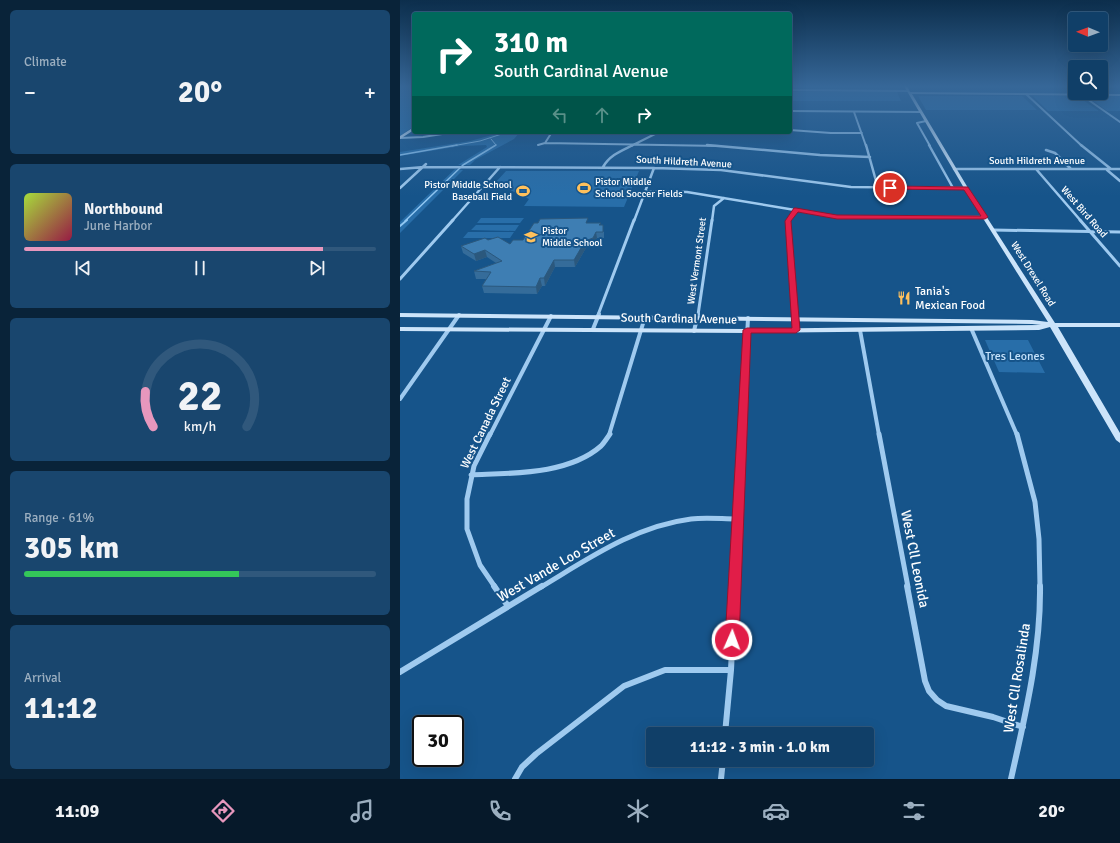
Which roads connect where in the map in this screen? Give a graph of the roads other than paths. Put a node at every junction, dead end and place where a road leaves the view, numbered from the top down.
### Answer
1 (858, 122) edge
2 (920, 122) edge
3 (927, 122) edge
4 (1056, 122) edge
5 (412, 129) edge
6 (792, 130) edge
7 (862, 133) junction
8 (442, 134) edge
9 (550, 134) edge
10 (655, 134) edge
11 (400, 138) edge
12 (545, 143) junction
13 (538, 145) dead end
14 (633, 145) junction
15 (1046, 150) dead end
16 (870, 157) junction
17 (425, 165) junction
18 (500, 167) junction
19 (603, 167) junction
20 (654, 168) junction
21 (400, 169) edge
22 (954, 169) junction
23 (1036, 169) junction
24 (1071, 169) junction
25 (1107, 169) junction
26 (1112, 169) junction
27 (1120, 169) edge
28 (1120, 181) edge
29 (400, 188) edge
30 (878, 188) junction
31 (953, 188) junction
32 (966, 188) junction
33 (646, 192) junction
34 (724, 198) junction
35 (796, 210) junction
36 (985, 217) junction
37 (993, 230) junction
38 (1090, 232) junction
39 (1120, 232) edge
40 (1120, 266) edge
41 (400, 279) edge
42 (400, 314) edge
43 (459, 315) junction
44 (550, 316) junction
45 (598, 316) junction
46 (645, 317) junction
47 (698, 317) junction
48 (748, 318) junction
49 (795, 320) junction
50 (1053, 324) junction
51 (1120, 325) edge
52 (971, 328) junction
53 (400, 329) edge
54 (449, 329) junction
55 (544, 329) junction
56 (593, 329) junction
57 (642, 330) junction
58 (694, 330) junction
59 (747, 330) junction
60 (796, 330) junction
61 (860, 330) junction
62 (400, 399) edge
63 (1120, 440) edge
64 (471, 475) junction
65 (737, 520) junction
66 (508, 606) junction
67 (730, 670) junction
68 (400, 672) edge
69 (726, 727) edge
70 (1023, 727) junction
71 (722, 767) edge
72 (515, 779) edge
73 (721, 779) edge
74 (1011, 779) edge

1 - 7 street
2 - 31 street
3 - 22 street, West Drexel Road
4 - 26 street
5 - 11 street
6 - 7 street
7 - 16 street
8 - 11 street
9 - 12 street
10 - 14 street
12 - 13 street
12 - 14 street
14 - 16 street
14 - 19 street
15 - 24 street
16 - 30 street
17 - 18 street, South Hildreth Avenue
17 - 21 street, South Hildreth Avenue
17 - 29 street
18 - 19 street, South Hildreth Avenue
18 - 41 street
19 - 20 street, South Hildreth Avenue
20 - 30 street, South Hildreth Avenue
20 - 33 street
22 - 23 street, South Hildreth Avenue
22 - 32 street, West Drexel Road
23 - 24 street, South Hildreth Avenue
23 - 38 street, West Bird Road
24 - 25 street, South Hildreth Avenue
25 - 26 street, South Hildreth Avenue
25 - 28 street
26 - 27 street, South Hildreth Avenue
30 - 31 street, South Hildreth Avenue
31 - 32 street, South Hildreth Avenue
32 - 36 street, West Drexel Road
33 - 34 street
33 - 45 street
34 - 35 street
34 - 47 street, West Vermont Street
35 - 36 street
35 - 49 street
36 - 37 street, West Drexel Road
37 - 38 street
37 - 50 street, West Drexel Road
38 - 39 street
38 - 40 street, West Bird Road
42 - 43 street, South Cardinal Avenue
43 - 44 street, South Cardinal Avenue
43 - 54 street
44 - 45 street, South Cardinal Avenue
44 - 55 street, West Canada Street
45 - 46 street, South Cardinal Avenue
45 - 56 street
46 - 47 street, South Cardinal Avenue
46 - 57 street
47 - 48 street, South Cardinal Avenue
47 - 58 street, West Vermont Street
48 - 49 street, South Cardinal Avenue
48 - 59 street
49 - 50 street, South Cardinal Avenue
49 - 60 street
50 - 51 street, South Cardinal Avenue
50 - 52 street, South Cardinal Avenue
50 - 63 street, West Drexel Road
52 - 61 street, South Cardinal Avenue
52 - 70 street, West Cll Rosalinda
53 - 54 street, South Cardinal Avenue
54 - 55 street, South Cardinal Avenue
54 - 62 street
55 - 56 street, South Cardinal Avenue
55 - 64 street, West Canada Street
56 - 57 street, South Cardinal Avenue
57 - 58 street, South Cardinal Avenue
57 - 64 street
58 - 59 street, South Cardinal Avenue
59 - 60 street, South Cardinal Avenue
59 - 65 street
60 - 61 street, South Cardinal Avenue
61 - 70 street, West Cll Leonida
64 - 66 street, West Canada Street
65 - 66 street, West Vande Loo Street
65 - 67 street
66 - 68 street, West Vande Loo Street
67 - 69 street
67 - 72 street
70 - 74 street, West Cll Rosalinda
71 - 73 street

